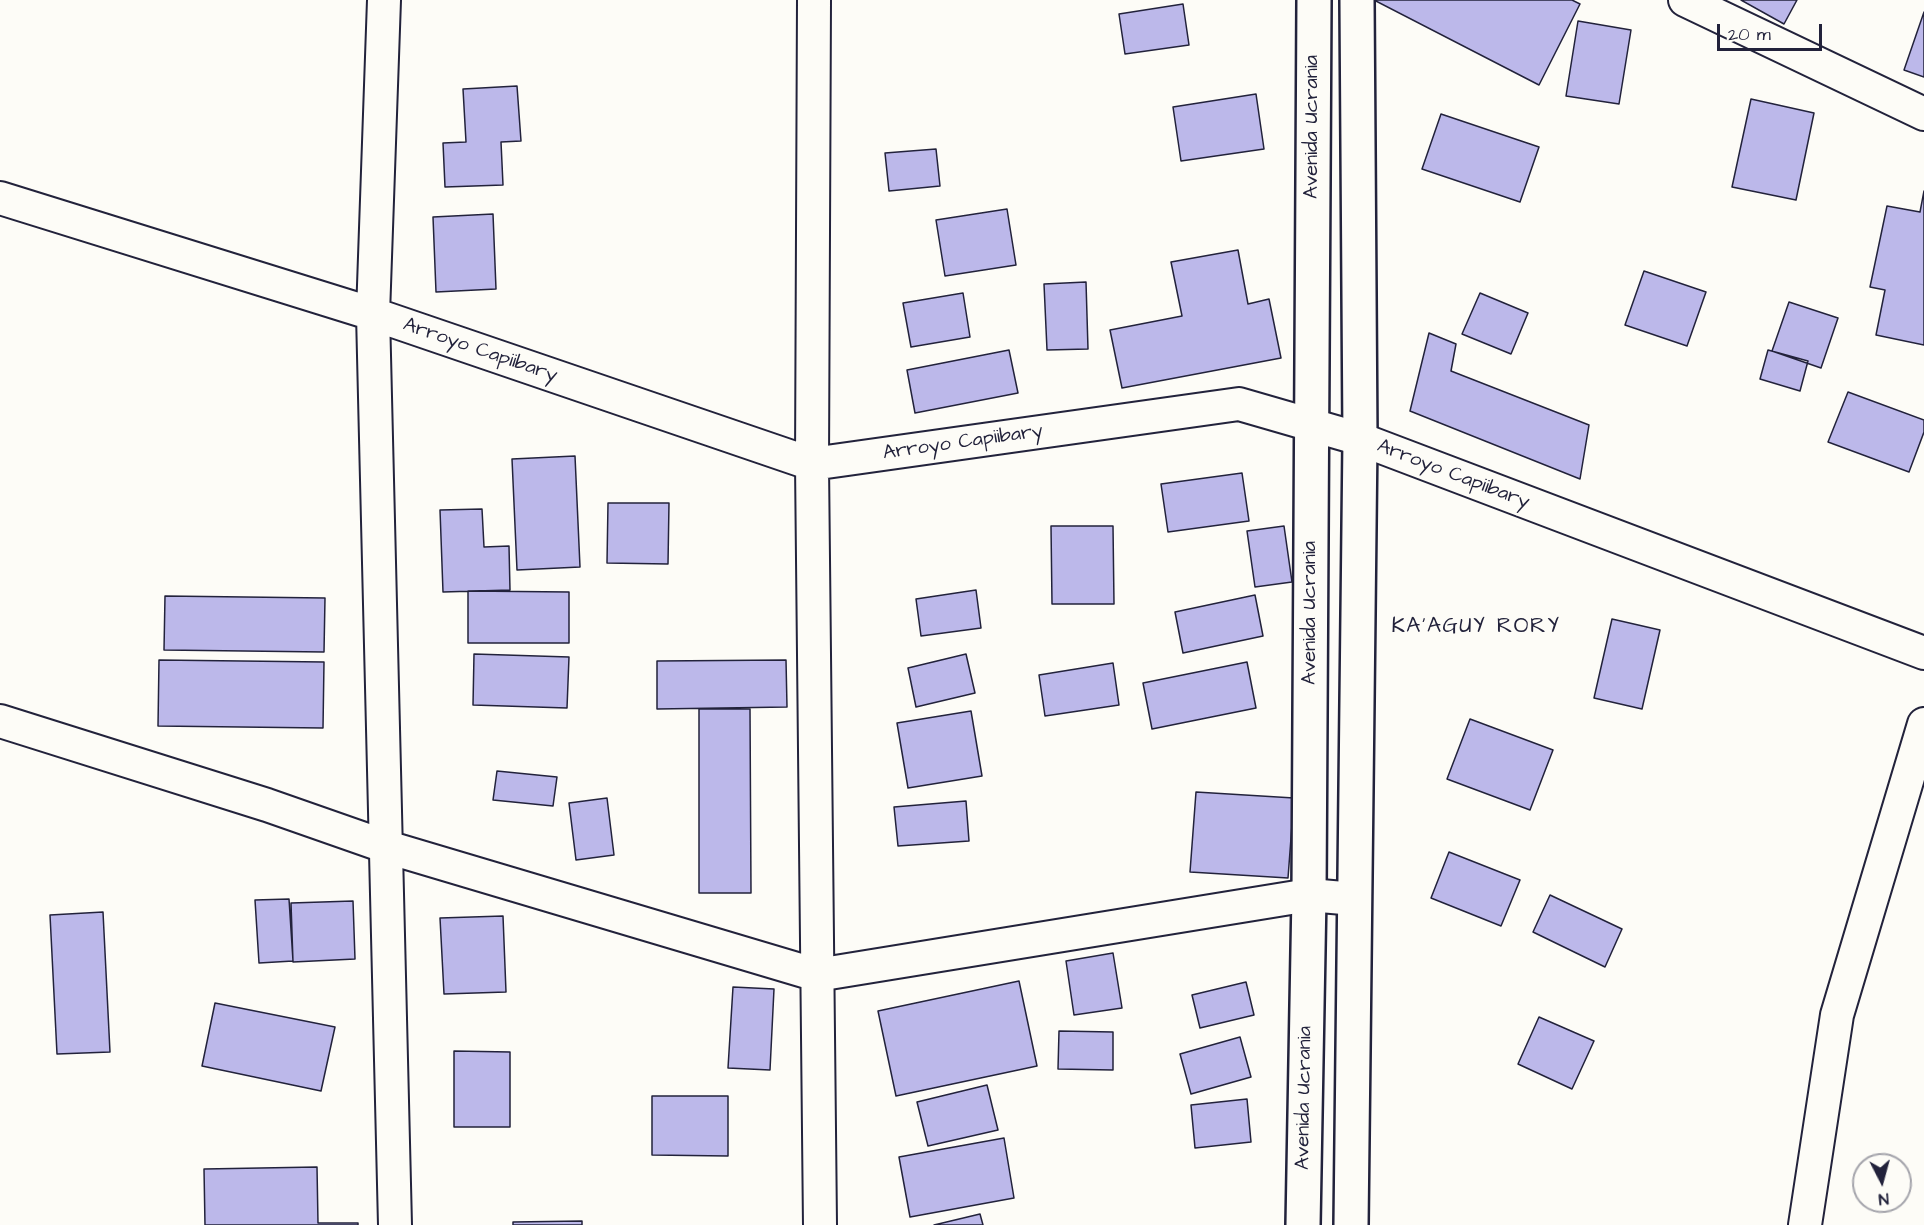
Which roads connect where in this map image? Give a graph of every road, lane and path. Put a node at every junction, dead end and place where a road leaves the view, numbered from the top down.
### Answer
1 (384, 0) edge
2 (814, 0) edge
3 (1314, 0) edge
4 (1357, 0) edge
5 (1686, 0) edge
6 (1924, 114) edge
7 (0, 198) edge
8 (373, 314) junction
9 (1313, 426) junction
10 (1360, 439) junction
11 (812, 464) junction
12 (1924, 653) edge
13 (0, 721) edge
14 (1924, 724) edge
15 (387, 847) junction
16 (1309, 895) junction
17 (1355, 899) junction
18 (817, 975) junction
19 (395, 1225) edge
20 (820, 1225) edge
21 (1303, 1225) edge
22 (1351, 1225) edge
23 (1805, 1225) edge

1 - 8 street
2 - 11 street
3 - 9 main road, Avenida Ucrania
4 - 10 main road
5 - 6 street
7 - 8 street, Arroyo Capiibary
8 - 11 street, Arroyo Capiibary
8 - 15 street
9 - 10 street, Arroyo Capiibary
9 - 11 street, Arroyo Capiibary
9 - 16 main road, Avenida Ucrania
10 - 12 street, Arroyo Capiibary
10 - 17 main road
11 - 18 street
13 - 15 street
14 - 23 street
15 - 18 street
15 - 19 street
16 - 17 street
16 - 18 street
16 - 21 main road, Avenida Ucrania
17 - 22 main road
18 - 20 street

